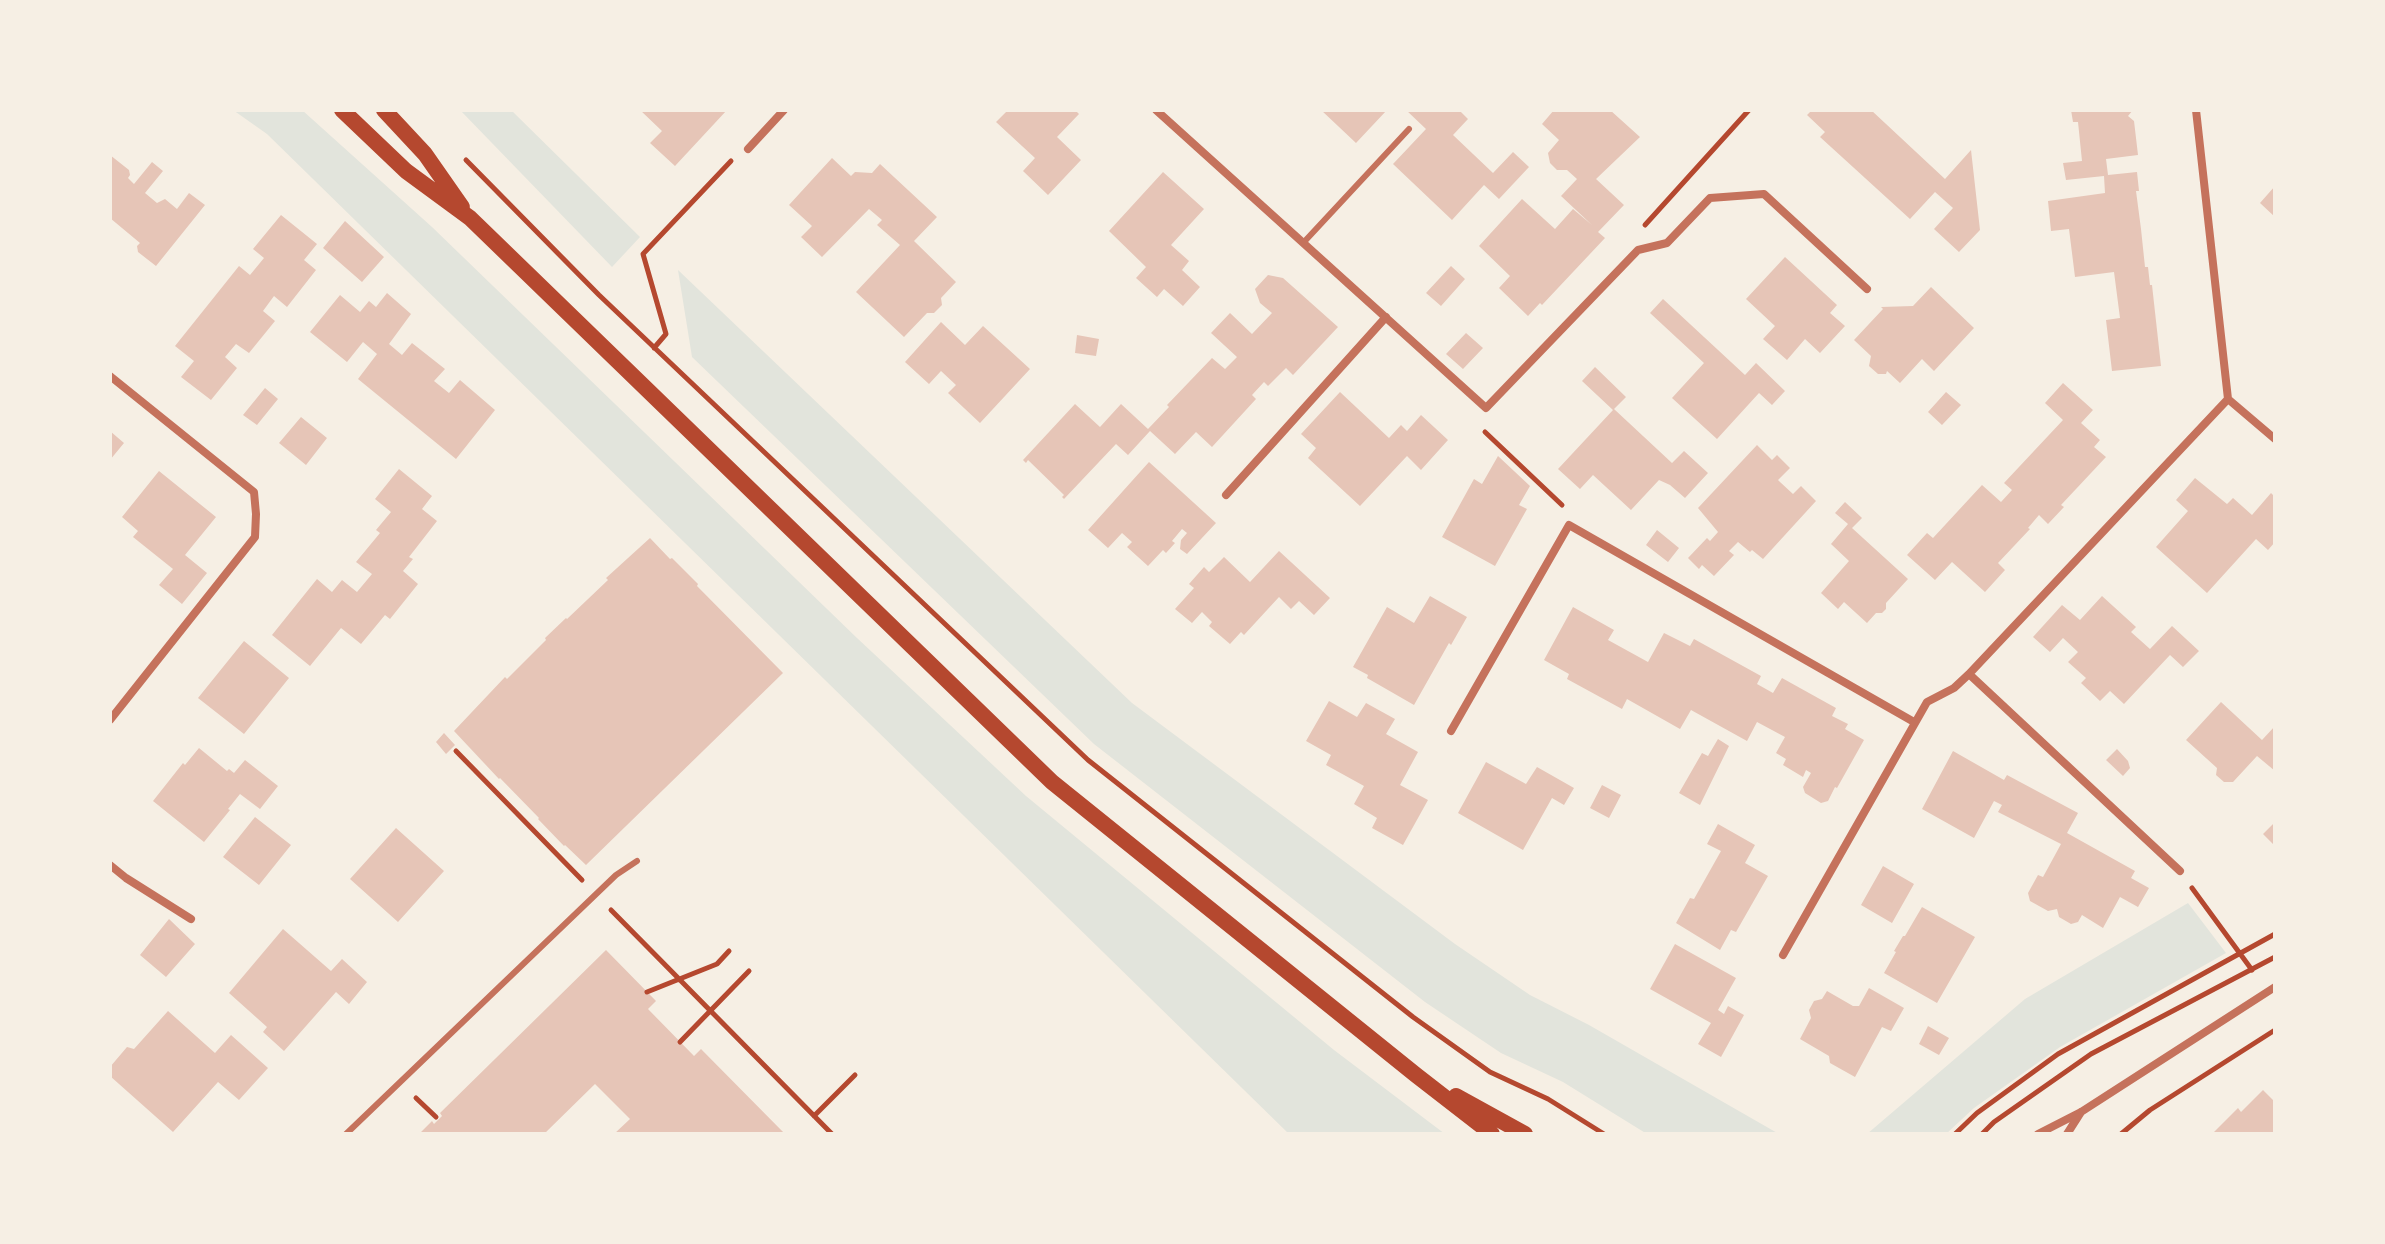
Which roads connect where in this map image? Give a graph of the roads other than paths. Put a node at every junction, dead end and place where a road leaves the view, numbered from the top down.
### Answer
1 (342, 110) edge
2 (384, 110) edge
3 (784, 110) edge
4 (1156, 110) edge
5 (2196, 110) edge
6 (1409, 129) dead end
7 (748, 149) road end
8 (470, 218) junction
9 (1304, 242) junction
10 (1867, 289) dead end
11 (1386, 317) junction
12 (110, 376) edge
13 (2228, 399) junction
14 (2275, 439) edge
15 (1226, 495) dead end
16 (1969, 674) junction
17 (110, 720) edge
18 (1914, 722) junction
19 (1451, 731) dead end
20 (637, 861) dead end
21 (110, 865) edge
22 (2180, 871) road end
23 (191, 919) dead end
24 (1783, 955) dead end
25 (2272, 989) edge
26 (2275, 1000) edge
27 (1416, 1075) junction
28 (2081, 1112) junction
29 (346, 1134) edge
30 (1492, 1134) edge
31 (1525, 1134) edge
32 (2038, 1134) edge
33 (2067, 1134) edge

1 - 8 main road
2 - 8 main road
3 - 7 street
4 - 9 street
5 - 13 street
6 - 9 lane
8 - 27 main road
9 - 11 street
10 - 11 street
11 - 15 street
12 - 17 street
13 - 14 street
13 - 16 street
16 - 18 street
16 - 22 street
18 - 19 street
18 - 24 street
20 - 29 lane
21 - 23 street
25 - 26 street
25 - 28 street
27 - 30 main road
27 - 31 main road
28 - 32 street
28 - 33 street

